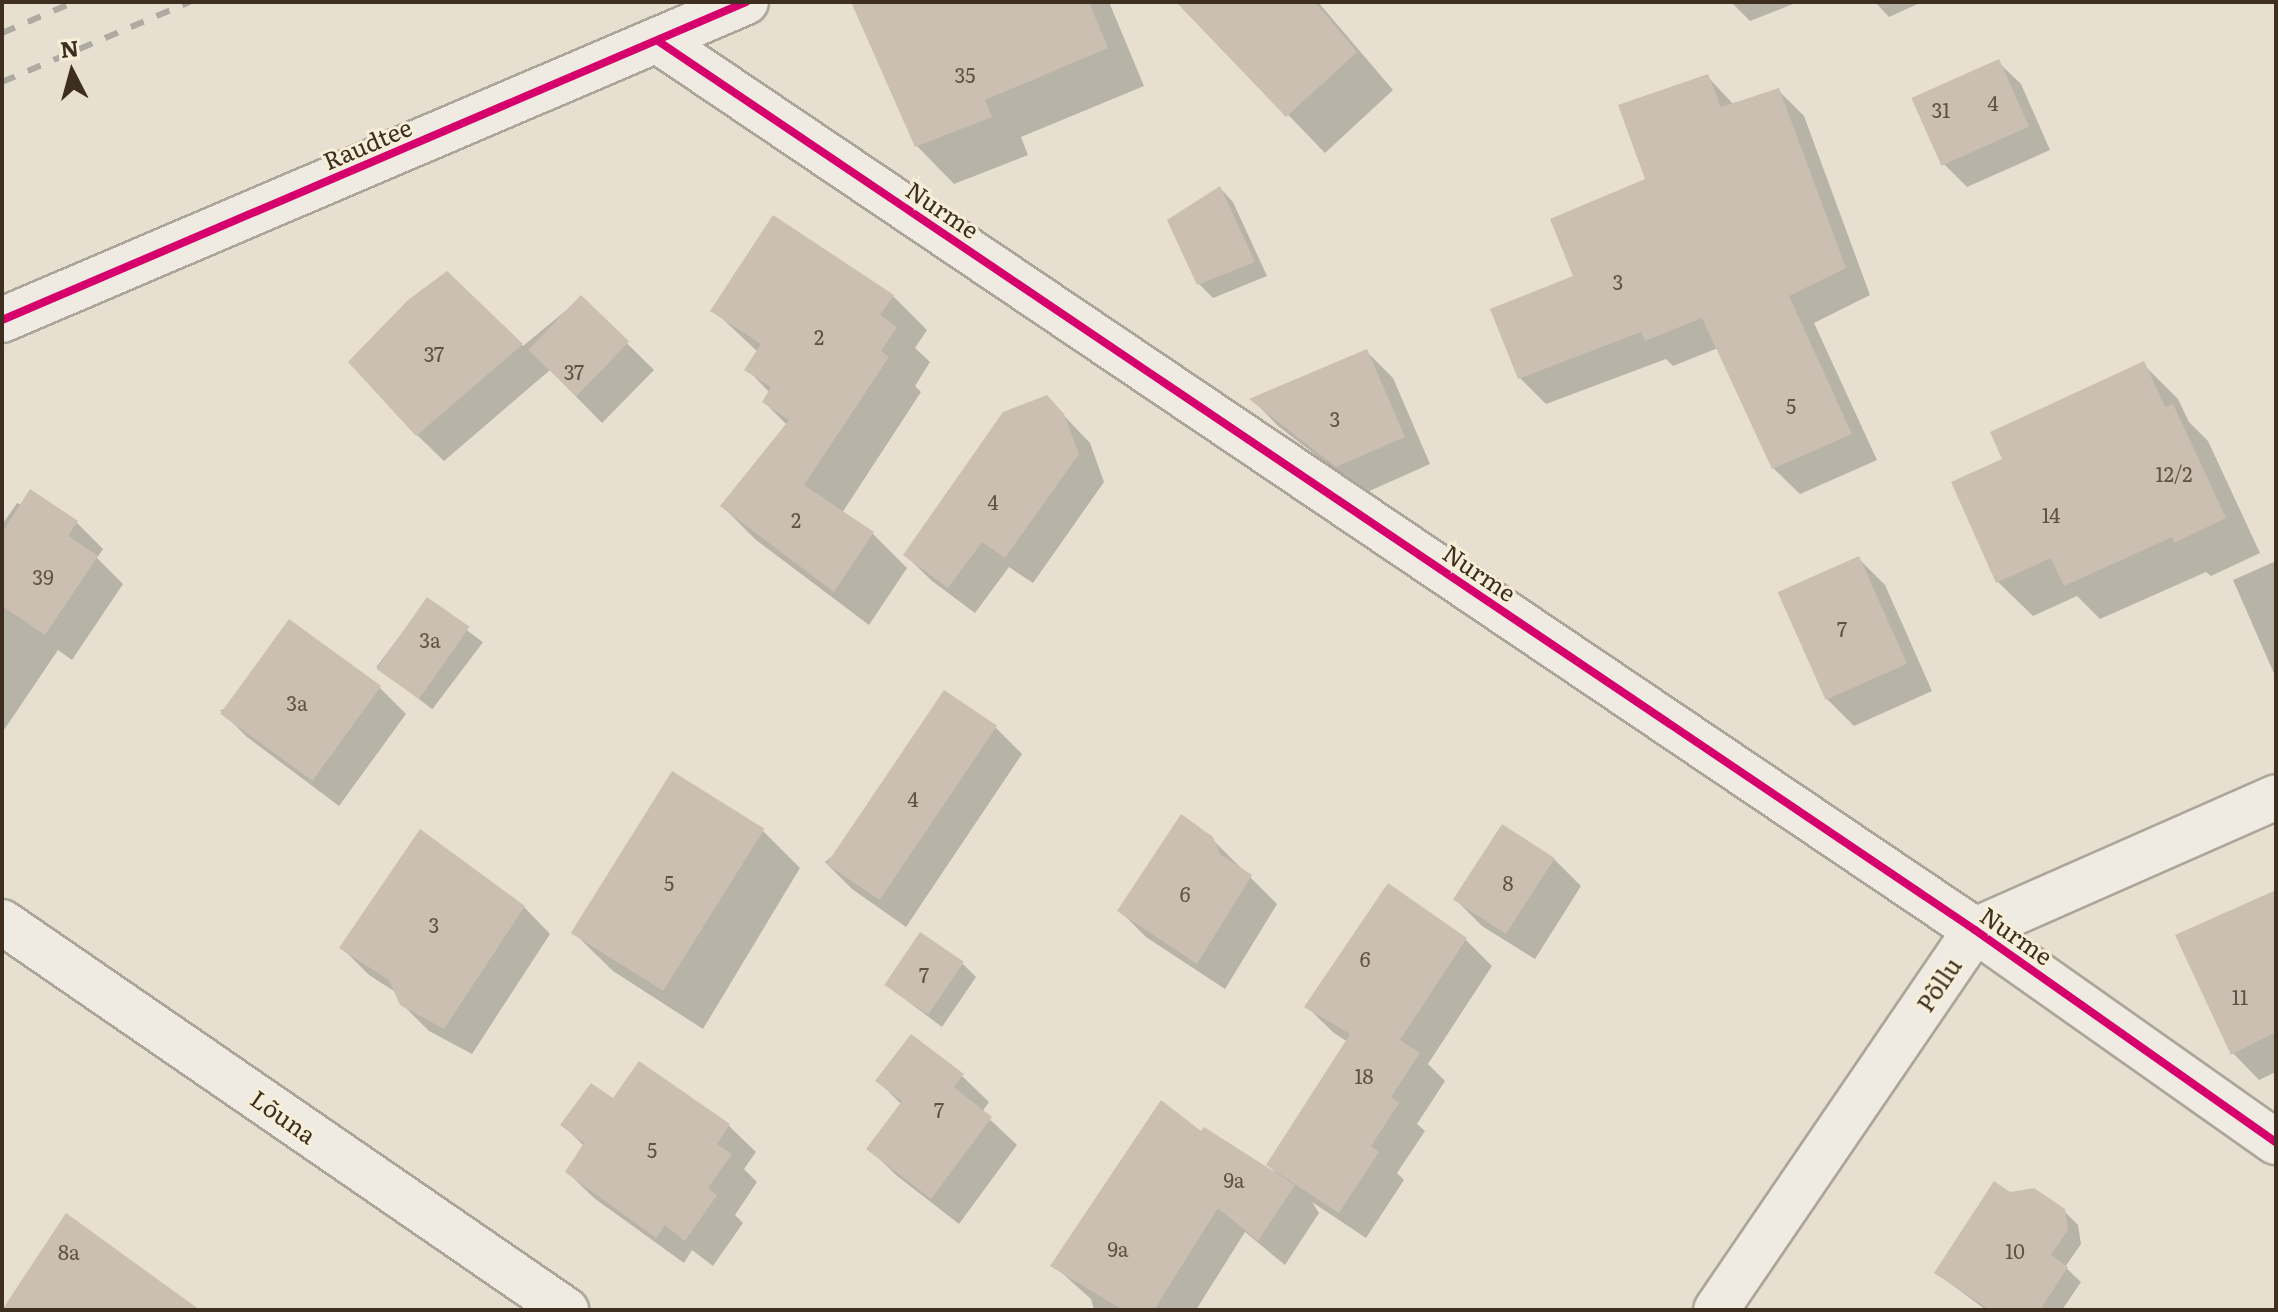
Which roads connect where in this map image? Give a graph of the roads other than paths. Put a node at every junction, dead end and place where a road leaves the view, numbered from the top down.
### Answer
1 (746, 2) edge
2 (658, 41) junction
3 (2, 320) edge
4 (2276, 797) edge
5 (2, 922) edge
6 (1975, 930) junction
7 (2276, 1142) edge
8 (566, 1310) edge
9 (1716, 1310) edge

1 - 2 street, Raudtee
2 - 3 street, Raudtee
2 - 6 street, Nurme
4 - 6 street
5 - 8 street, Lõuna
6 - 7 street, Nurme
6 - 9 street, Põllu

